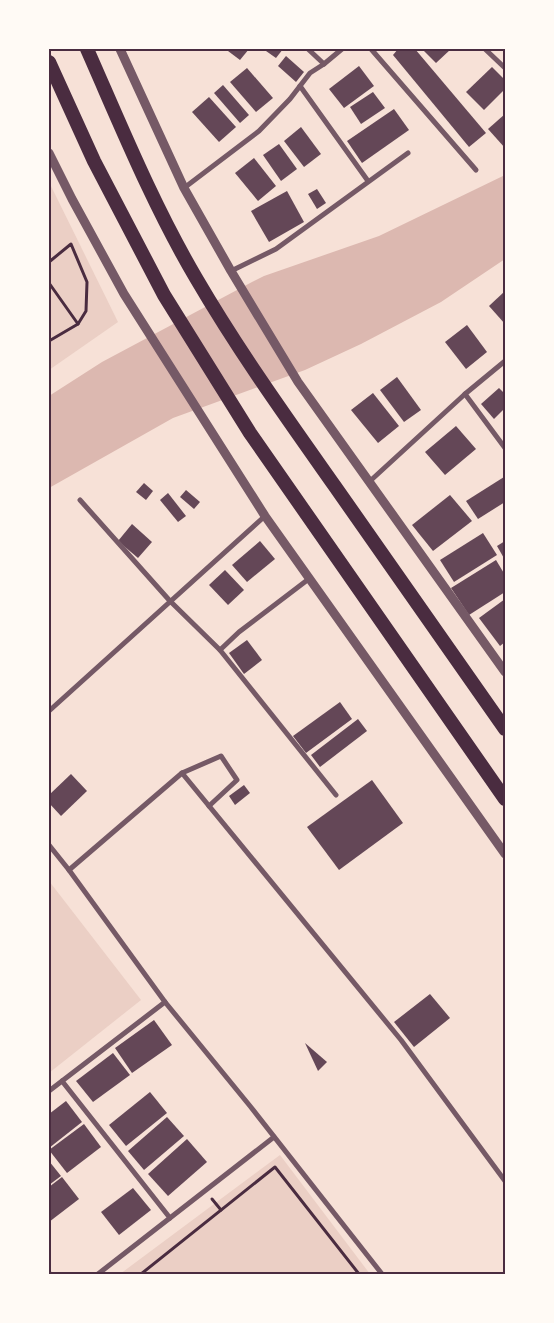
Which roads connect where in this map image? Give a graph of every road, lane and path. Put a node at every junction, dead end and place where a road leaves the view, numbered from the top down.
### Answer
1 (87, 49) edge
2 (120, 49) edge
3 (308, 49) edge
4 (342, 49) edge
5 (371, 49) edge
6 (486, 49) edge
7 (49, 62) edge
8 (324, 64) junction
9 (505, 68) edge
10 (300, 86) junction
11 (49, 153) edge
12 (408, 153) dead end
13 (476, 170) dead end
14 (368, 181) junction
15 (184, 188) junction
16 (49, 262) edge
17 (231, 271) junction
18 (49, 283) edge
19 (78, 324) junction
20 (49, 340) edge
21 (505, 361) edge
22 (465, 394) junction
23 (505, 448) edge
24 (369, 482) junction
25 (80, 500) dead end
26 (265, 516) junction
27 (310, 578) junction
28 (170, 601) junction
29 (220, 650) junction
30 (505, 670) edge
31 (49, 710) edge
32 (505, 729) edge
33 (182, 773) junction
34 (336, 795) dead end
35 (505, 798) edge
36 (209, 806) junction
37 (49, 845) edge
38 (505, 854) edge
39 (69, 870) junction
40 (165, 1002) junction
41 (62, 1081) junction
42 (49, 1092) edge
43 (274, 1137) junction
44 (505, 1181) edge
45 (170, 1218) junction
46 (98, 1274) edge
47 (141, 1274) edge
48 (360, 1274) edge
49 (382, 1274) edge

1 - 32 highway
2 - 15 street
3 - 8 street
4 - 8 street
5 - 13 street
6 - 9 street
7 - 35 highway
8 - 10 street
10 - 14 street
10 - 15 street
11 - 26 street
12 - 14 street
14 - 17 street
15 - 17 street
16 - 19 path
17 - 24 street
18 - 19 path
19 - 20 path
21 - 22 street
22 - 23 street
22 - 24 street
24 - 30 street
25 - 28 street
26 - 27 street
26 - 28 street
27 - 29 street
27 - 38 street
28 - 29 street
28 - 31 street
29 - 34 street
33 - 36 street
33 - 36 street
33 - 39 street
36 - 44 street
37 - 39 street
39 - 40 street
40 - 41 street
40 - 43 street
41 - 42 street
41 - 45 street
43 - 45 street
43 - 49 street
45 - 46 street
47 - 48 path

